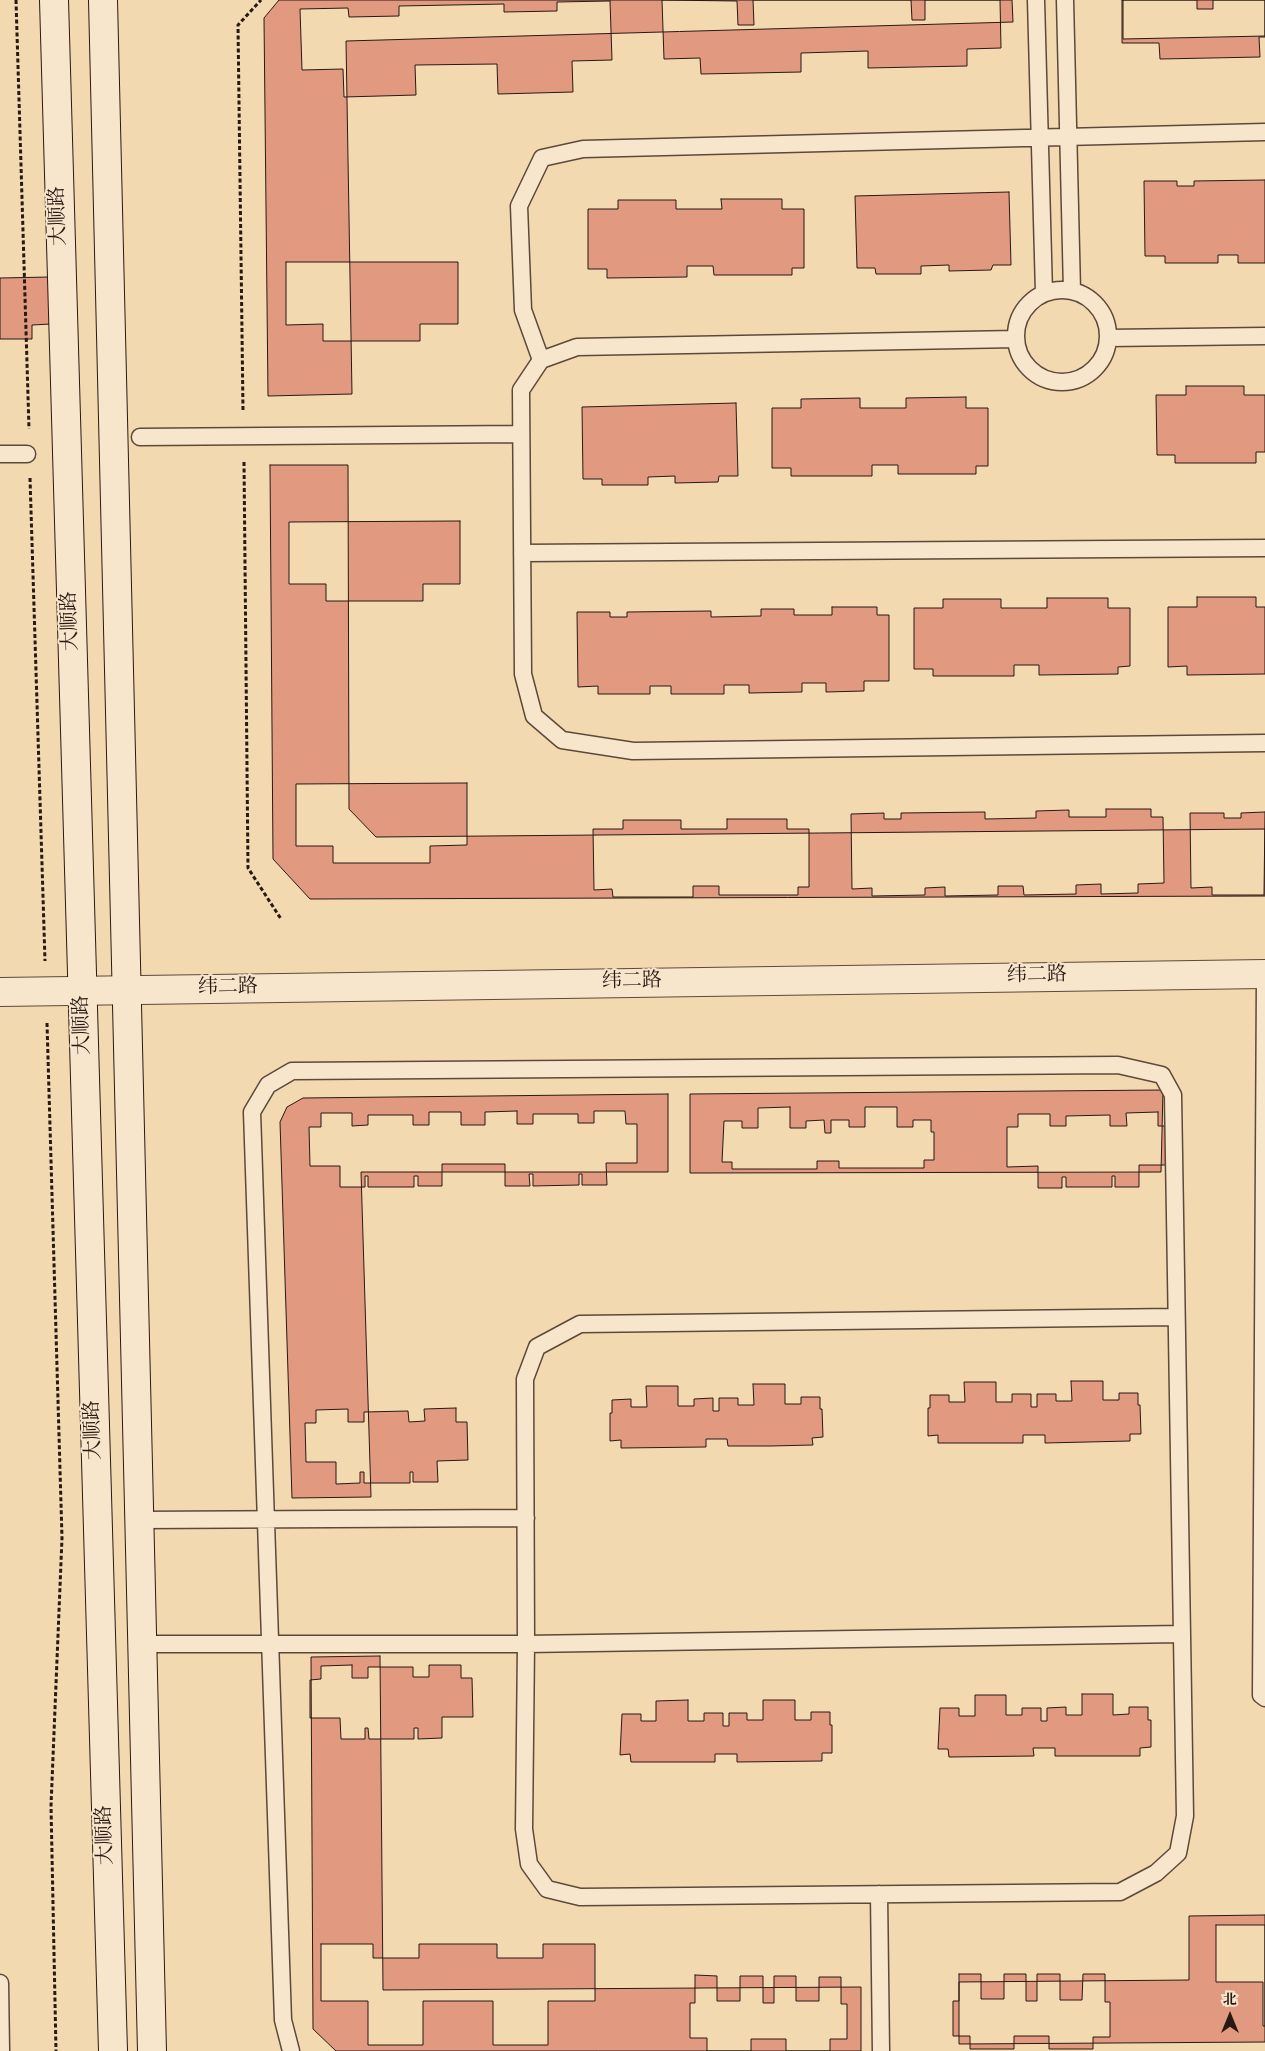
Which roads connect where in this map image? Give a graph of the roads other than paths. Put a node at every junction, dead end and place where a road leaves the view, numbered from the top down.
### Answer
1 (54, 0) edge
2 (103, 0) edge
3 (1036, 0) edge
4 (1065, 0) edge
5 (1265, 132) edge
6 (1072, 291) junction
7 (1044, 292) junction
8 (1265, 336) edge
9 (1108, 338) junction
10 (1016, 339) junction
11 (541, 360) junction
12 (521, 434) junction
13 (140, 437) dead end
14 (0, 454) edge
15 (27, 454) dead end
16 (1265, 548) edge
17 (522, 553) junction
18 (1265, 743) edge
19 (1265, 975) edge
20 (126, 990) junction
21 (0, 992) edge
22 (83, 992) junction
23 (1176, 1317) junction
24 (526, 1518) junction
25 (265, 1519) junction
26 (139, 1520) junction
27 (1181, 1634) junction
28 (142, 1644) junction
29 (271, 1644) junction
30 (526, 1644) junction
31 (1265, 1698) edge
32 (879, 1894) junction
33 (0, 1983) edge
34 (1, 2051) edge
35 (113, 2051) edge
36 (152, 2051) edge
37 (291, 2051) edge
38 (881, 2051) edge

1 - 22 street, 大顺路
2 - 20 street, 大顺路
3 - 7 lane
4 - 6 lane
5 - 11 lane
6 - 7 lane
6 - 9 lane
7 - 10 lane
8 - 9 lane
9 - 10 lane
10 - 11 lane
11 - 12 lane
12 - 13 lane
12 - 17 lane
14 - 15 lane
16 - 17 lane
17 - 18 lane
19 - 20 street, 纬二路
19 - 31 lane
20 - 22 street, 纬二路
20 - 26 street, 大顺路
21 - 22 street, 纬二路
22 - 35 street, 大顺路
23 - 24 lane
23 - 25 lane
23 - 27 lane
24 - 25 lane
24 - 30 lane
25 - 26 lane
25 - 29 lane
26 - 28 street, 大顺路
27 - 30 lane
27 - 32 lane
28 - 29 lane
28 - 36 street, 大顺路
29 - 30 lane
29 - 37 lane
30 - 32 lane
32 - 38 lane
33 - 34 lane

